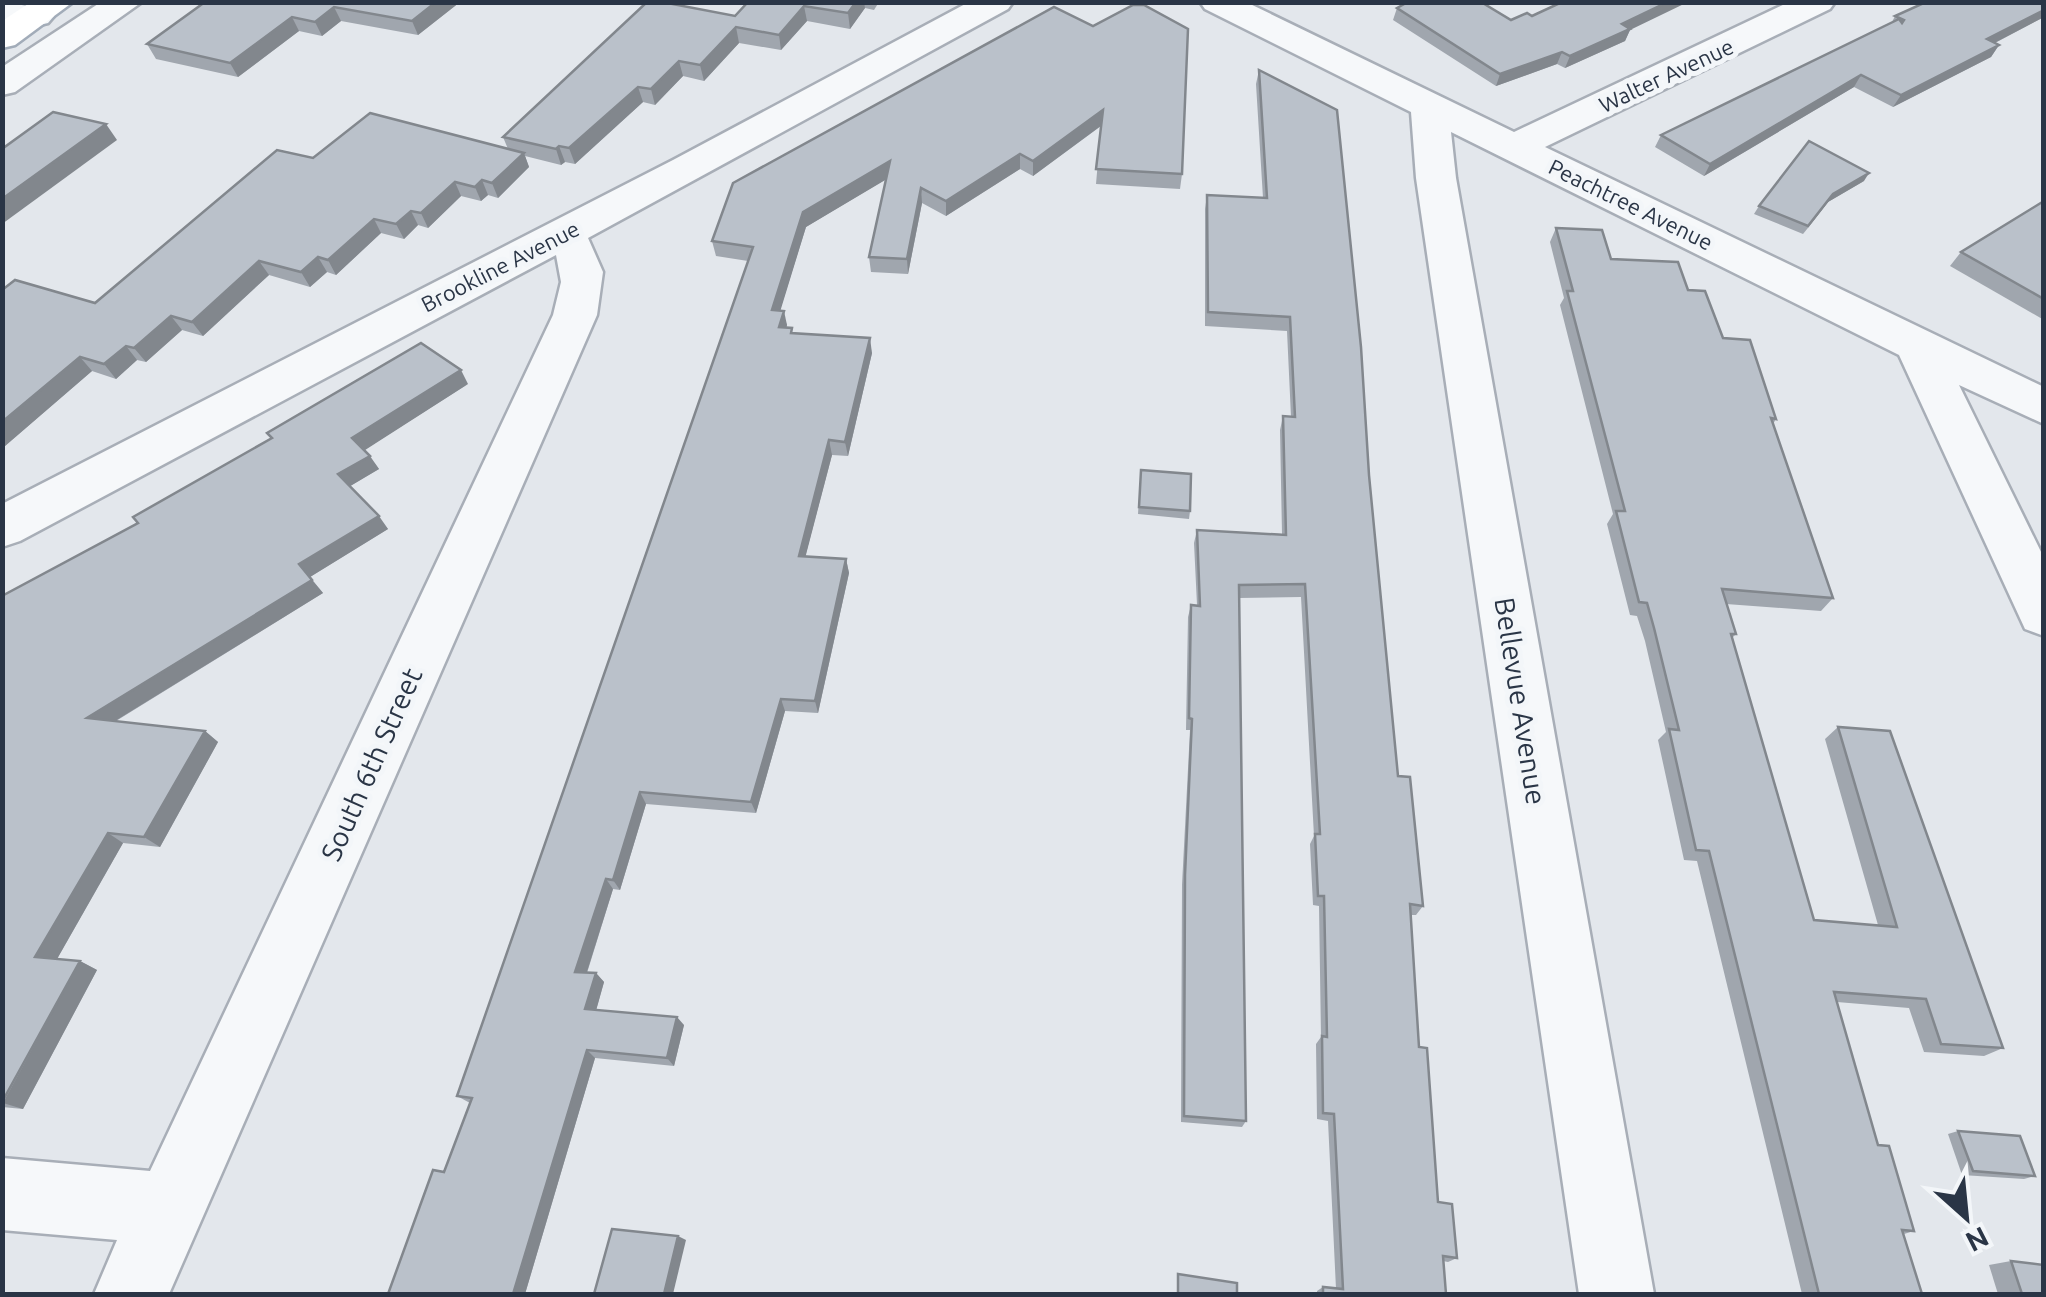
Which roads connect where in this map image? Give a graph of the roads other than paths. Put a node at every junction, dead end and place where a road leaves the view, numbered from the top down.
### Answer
1 (124, 2) edge
2 (996, 2) edge
3 (1818, 2) edge
4 (1236, 6) edge
5 (32, 8) edge
6 (2, 37) edge
7 (2, 84) edge
8 (1430, 108) junction
9 (1514, 147) junction
10 (564, 233) junction
11 (1917, 345) junction
12 (2044, 407) edge
13 (2, 527) edge
14 (2044, 614) edge
15 (2, 1194) edge
16 (170, 1208) junction
17 (131, 1294) edge
18 (1617, 1294) edge

1 - 7 street
2 - 10 street, Brookline Avenue
3 - 9 street, Walter Avenue
4 - 8 street, Peachtree Avenue
5 - 6 main road
8 - 9 street, Peachtree Avenue
8 - 18 street, Bellevue Avenue
9 - 11 street, Peachtree Avenue
10 - 13 street, Brookline Avenue
10 - 16 street, South 6th Street
11 - 12 street, Peachtree Avenue
11 - 14 street
15 - 16 street
16 - 17 street, South 6th Street

